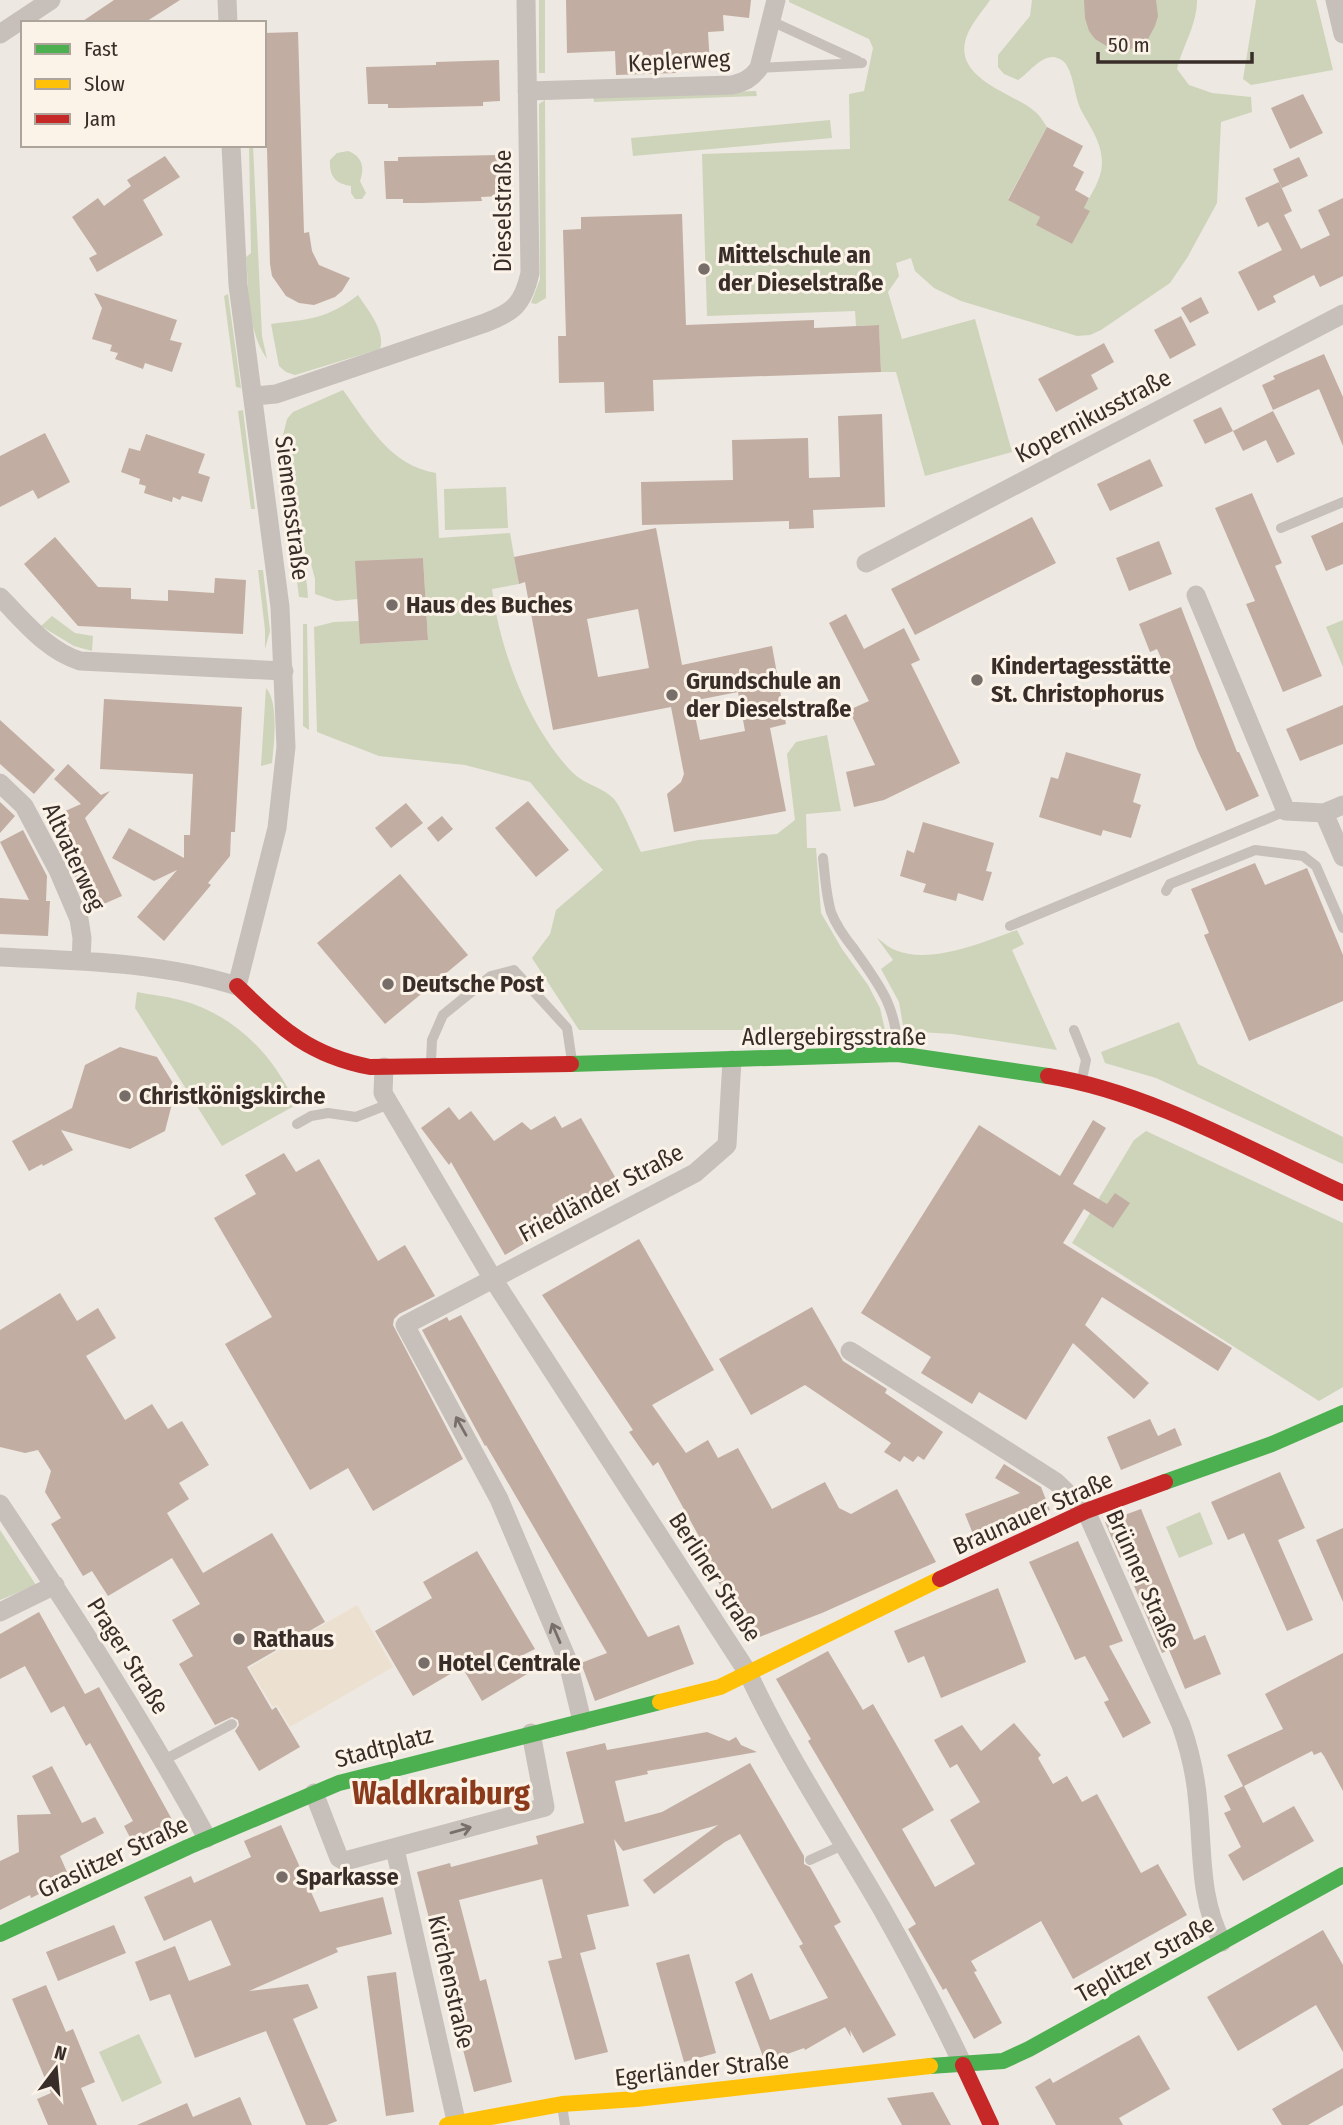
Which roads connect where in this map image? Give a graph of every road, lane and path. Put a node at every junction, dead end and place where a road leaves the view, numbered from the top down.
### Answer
1 (51, 0) edge
2 (227, 0) edge
3 (526, 0) edge
4 (776, 0) edge
5 (1335, 0) edge
6 (228, 21) edge
7 (771, 21) junction
8 (0, 34) edge
9 (1343, 34) edge
10 (758, 68) junction
11 (527, 92) junction
12 (231, 147) edge
13 (1343, 314) edge
14 (253, 396) junction
15 (1343, 502) edge
16 (1281, 528) dead end
17 (866, 563) dead end
18 (1196, 595) dead end
19 (0, 597) edge
20 (284, 671) junction
21 (0, 783) edge
22 (1343, 805) edge
23 (1286, 811) junction
24 (1324, 813) junction
25 (823, 858) dead end
26 (1343, 858) edge
27 (1166, 891) dead end
28 (1010, 926) dead end
29 (1343, 928) edge
30 (0, 957) edge
31 (81, 961) junction
32 (237, 986) junction
33 (1074, 1030) dead end
34 (898, 1054) junction
35 (732, 1060) junction
36 (572, 1065) junction
37 (384, 1068) junction
38 (431, 1068) junction
39 (1081, 1081) junction
40 (389, 1104) junction
41 (297, 1124) dead end
42 (1343, 1193) edge
43 (493, 1279) junction
44 (850, 1351) dead end
45 (1343, 1413) edge
46 (0, 1504) edge
47 (1086, 1511) junction
48 (55, 1585) junction
49 (0, 1612) edge
50 (748, 1673) junction
51 (582, 1721) junction
52 (232, 1724) dead end
53 (531, 1733) junction
54 (164, 1760) junction
55 (314, 1793) junction
56 (207, 1838) junction
57 (843, 1845) junction
58 (395, 1849) junction
59 (810, 1860) dead end
60 (1341, 1880) edge
61 (0, 1934) edge
62 (1222, 1942) junction
63 (962, 2065) junction
64 (557, 2105) junction
65 (454, 2124) edge
66 (554, 2125) edge
67 (565, 2125) edge
68 (991, 2125) edge

1 - 8 street
2 - 6 street
3 - 11 street, Dieselstraße
4 - 7 street, Keplerweg
5 - 9 street
7 - 10 street, Keplerweg
7 - 10 lane
10 - 11 street, Keplerweg
11 - 14 street, Dieselstraße
12 - 14 street, Siemensstraße
13 - 17 street, Kopernikusstraße
14 - 20 street, Siemensstraße
15 - 16 lane
18 - 23 street
19 - 20 street
20 - 32 street, Siemensstraße
21 - 31 street, Altvaterweg
22 - 24 street
23 - 24 street
23 - 28 lane
24 - 26 street
25 - 34 lane
27 - 29 lane
30 - 31 street
31 - 32 street
32 - 37 street, Adlergebirgsstraße
33 - 39 lane
34 - 35 street, Adlergebirgsstraße
34 - 39 street, Adlergebirgsstraße
35 - 36 street, Adlergebirgsstraße
35 - 43 street, Friedländer Straße
36 - 38 street, Adlergebirgsstraße
36 - 38 lane
37 - 38 street, Adlergebirgsstraße
37 - 40 street, Berliner Straße
39 - 42 street, Adlergebirgsstraße
40 - 41 lane
40 - 43 street, Berliner Straße
43 - 50 street, Berliner Straße
51 -> 43 street
44 - 47 street, Brünner Straße
45 - 47 street, Braunauer Straße
46 - 48 street, Prager Straße
47 - 50 street, Braunauer Straße
47 - 62 street, Brünner Straße
48 - 49 street
48 - 54 street, Prager Straße
50 - 51 street, Stadtplatz
50 - 57 street, Berliner Straße
51 - 53 street, Stadtplatz
52 - 54 lane
53 - 55 street, Stadtplatz
58 -> 53 street, Stadtplatz
54 - 56 street, Prager Straße
55 - 56 street, Graslitzer Straße
55 - 58 street, Stadtplatz
56 - 61 street, Graslitzer Straße
57 - 59 lane
57 - 63 street, Berliner Straße
58 - 65 street, Kirchenstraße
60 - 62 street, Teplitzer Straße
62 - 63 street, Teplitzer Straße
63 - 64 street, Egerländer Straße
63 - 68 street, Berliner Straße
64 - 65 street, Egerländer Straße
64 - 66 lane
64 - 67 lane

